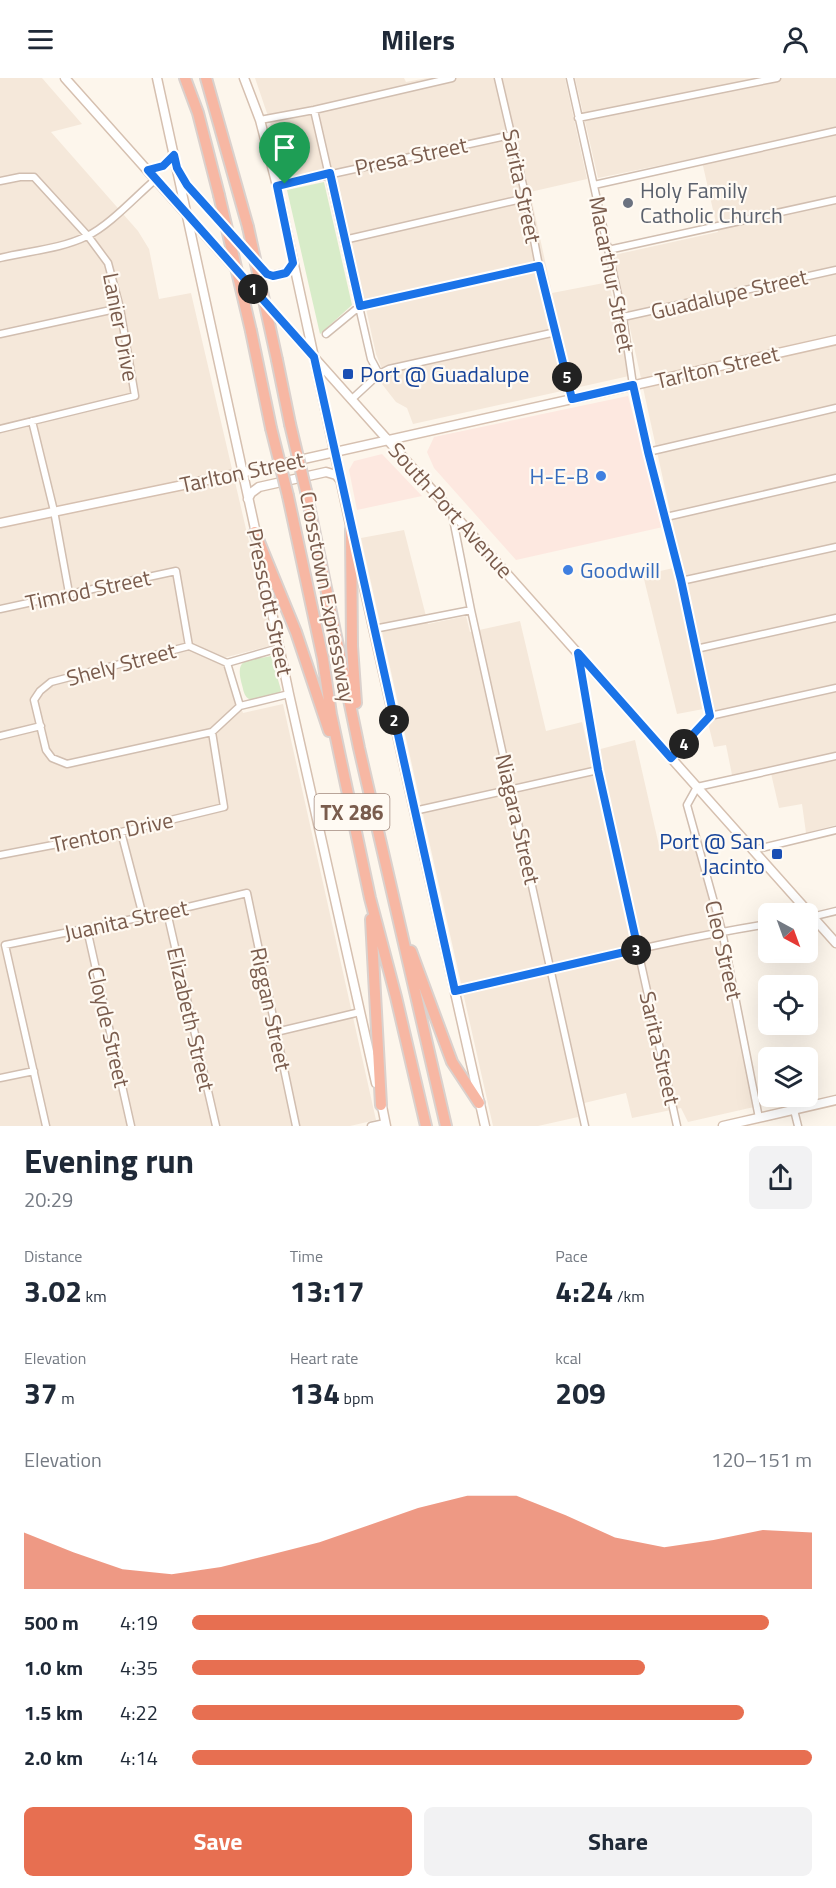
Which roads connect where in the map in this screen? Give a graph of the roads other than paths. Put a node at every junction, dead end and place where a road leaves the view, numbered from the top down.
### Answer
1 (65, 78) edge
2 (157, 78) edge
3 (185, 78) edge
4 (206, 78) edge
5 (244, 78) edge
6 (452, 78) edge
7 (498, 78) edge
8 (570, 78) edge
9 (777, 78) edge
10 (315, 110) junction
11 (579, 118) junction
12 (260, 120) junction
13 (836, 130) edge
14 (511, 135) junction
15 (174, 155) junction
16 (177, 168) junction
17 (148, 170) junction
18 (330, 173) junction
19 (156, 179) junction
20 (0, 181) edge
21 (594, 185) junction
22 (277, 186) junction
23 (526, 198) junction
24 (836, 200) edge
25 (185, 214) junction
26 (88, 236) junction
27 (344, 240) junction
28 (608, 250) junction
29 (0, 258) edge
30 (293, 263) junction
31 (539, 266) junction
32 (836, 270) edge
33 (360, 306) junction
34 (120, 308) junction
35 (623, 318) junction
36 (556, 332) junction
37 (0, 334) edge
38 (326, 334) dead end
39 (836, 340) edge
40 (314, 357) junction
41 (379, 374) junction
42 (633, 385) junction
43 (352, 399) junction
44 (572, 399) junction
45 (836, 408) edge
46 (32, 421) junction
47 (0, 429) edge
48 (388, 440) junction
49 (335, 451) junction
50 (648, 452) junction
51 (241, 473) junction
52 (836, 478) edge
53 (342, 482) junction
54 (248, 499) junction
55 (54, 511) junction
56 (452, 512) junction
57 (666, 517) junction
58 (0, 523) edge
59 (351, 529) junction
60 (255, 532) junction
61 (836, 547) edge
62 (681, 580) junction
63 (69, 593) junction
64 (0, 609) edge
65 (471, 610) junction
66 (836, 618) edge
67 (374, 629) junction
68 (189, 646) junction
69 (279, 648) junction
70 (696, 650) junction
71 (578, 653) junction
72 (227, 663) junction
73 (836, 688) edge
74 (289, 694) junction
75 (240, 706) junction
76 (710, 716) junction
77 (41, 726) junction
78 (212, 732) junction
79 (0, 736) edge
80 (359, 742) junction
81 (836, 756) edge
82 (671, 758) junction
83 (598, 770) junction
84 (345, 779) junction
85 (698, 787) junction
86 (511, 790) junction
87 (414, 811) junction
88 (836, 830) edge
89 (121, 832) junction
90 (753, 850) junction
91 (0, 855) edge
92 (247, 893) joint
93 (370, 898) junction
94 (798, 903) edge
95 (396, 908) junction
96 (836, 911) edge
97 (167, 912) junction
98 (818, 915) edge
99 (143, 916) junction
100 (818, 925) edge
101 (758, 926) edge
102 (87, 928) junction
103 (722, 932) junction
104 (836, 943) edge
105 (638, 949) junction
106 (552, 969) junction
107 (455, 991) junction
108 (360, 1012) junction
109 (276, 1032) junction
110 (34, 1071) junction
111 (0, 1078) edge
112 (836, 1100) edge
113 (479, 1103) junction
114 (381, 1105) junction
115 (794, 1110) junction
116 (759, 1118) junction
117 (385, 1125) edge
118 (46, 1126) edge
119 (131, 1126) edge
120 (216, 1126) edge
121 (296, 1126) edge
122 (371, 1126) edge
123 (426, 1126) edge
124 (446, 1126) edge
125 (485, 1126) edge
126 (585, 1126) edge
127 (677, 1126) edge
128 (723, 1126) edge
129 (798, 1126) edge

1 - 17 main road, South Port Avenue
2 - 15 main road, Presscott Street
3 - 84 highway, Crosstown Expressway / TX 286, bridge
4 - 80 highway, Crosstown Expressway / TX 286, bridge
5 - 12 main road
6 - 10 street
7 - 14 street, Sarita Street
8 - 11 street, Macarthur Street
9 - 11 street
10 - 12 street
10 - 18 street
11 - 21 street, Macarthur Street
12 - 22 main road
13 - 21 street
14 - 18 street, Presa Street
14 - 23 street, Sarita Street
15 - 16 main road, Presscott Street
15 - 17 main road
16 - 25 main road, Presscott Street
16 - 30 main road
17 - 19 main road, South Port Avenue
18 - 22 street, Presa Street
18 - 27 street
19 - 25 main road, South Port Avenue
19 - 26 street
20 - 26 street, Lanier Drive
21 - 28 street, Macarthur Street
22 - 30 main road
23 - 27 street
23 - 31 street, Sarita Street
24 - 28 street
25 - 40 main road, South Port Avenue
25 - 51 main road, Presscott Street
26 - 29 street
26 - 34 street, Lanier Drive
27 - 33 street
28 - 35 street, Macarthur Street
30 - 40 main road
31 - 33 street
31 - 36 street, Sarita Street
32 - 35 street, Guadalupe Street
33 - 38 street
33 - 41 street
34 - 37 street
34 - 46 street, Lanier Drive
35 - 42 street, Macarthur Street
36 - 41 street
36 - 44 street, Sarita Street
39 - 42 main road, Tarlton Street
40 - 43 main road, South Port Avenue
40 - 49 main road
41 - 43 street
42 - 44 main road, Tarlton Street
42 - 50 street, Macarthur Street
43 - 48 main road, South Port Avenue
44 - 48 main road, Tarlton Street
45 - 50 street
46 - 47 street
46 - 55 street
48 - 49 main road, Tarlton Street
48 - 56 main road, South Port Avenue
49 - 51 main road, Tarlton Street
49 - 53 main road
50 - 57 street, Macarthur Street
51 - 54 main road, Presscott Street
51 - 55 main road, Tarlton Street
52 - 57 street
53 - 54 main road
53 - 59 main road
54 - 60 main road, Presscott Street
55 - 58 main road, Tarlton Street
55 - 63 street
56 - 65 street, Niagara Street
56 - 71 main road, South Port Avenue
57 - 62 street, Macarthur Street
59 - 67 main road
59 - 80 highway
60 - 69 main road, Presscott Street
60 - 84 highway
61 - 62 street
62 - 70 street, Macarthur Street
63 - 64 street, Timrod Street
63 - 68 street, Timrod Street
65 - 67 street
65 - 86 street, Niagara Street
66 - 70 street
67 - 87 main road
68 - 72 street, Shely Street
68 - 77 street, Shely Street
69 - 72 street
69 - 74 main road, Presscott Street
70 - 76 street, Macarthur Street
71 - 82 main road, South Port Avenue
71 - 83 street, Sarita Street
72 - 75 street
73 - 76 street
74 - 75 street
74 - 108 main road, Presscott Street
75 - 78 street
76 - 82 street
77 - 78 street
77 - 79 street
78 - 89 street, Trenton Drive
80 - 95 highway, Crosstown Expressway / TX 286
81 - 85 street
82 - 85 main road, South Port Avenue
83 - 86 street
83 - 105 street, Sarita Street
84 - 93 highway, Crosstown Expressway / TX 286
85 - 90 main road, South Port Avenue
85 - 103 street, Cleo Street
86 - 87 street
86 - 106 street, Niagara Street
87 - 107 main road
88 - 90 street
89 - 91 street, Trenton Drive
89 - 99 street
90 - 94 main road, South Port Avenue
92 - 97 street, Juanita Street
92 - 109 street, Riggan Street
93 - 114 highway
93 - 123 highway, Crosstown Expressway / TX 286
95 - 113 highway
95 - 124 highway, Crosstown Expressway / TX 286
96 - 98 street
97 - 99 street, Juanita Street
97 - 120 street, Elizabeth Street
99 - 102 street, Juanita Street
100 - 104 main road, South Port Avenue
101 - 103 street
102 - 110 street, Juanita Street
102 - 119 street, Cloyde Street
103 - 105 street
103 - 116 street, Cleo Street
105 - 106 street
105 - 127 street, Sarita Street
106 - 107 street
106 - 126 street, Niagara Street
107 - 113 main road
108 - 109 street
108 - 114 main road, Presscott Street
109 - 121 street, Riggan Street
110 - 111 street
110 - 118 street
112 - 115 main road
113 - 125 main road
114 - 117 main road, Presscott Street
115 - 116 main road
115 - 129 street
116 - 128 main road
117 - 122 street

